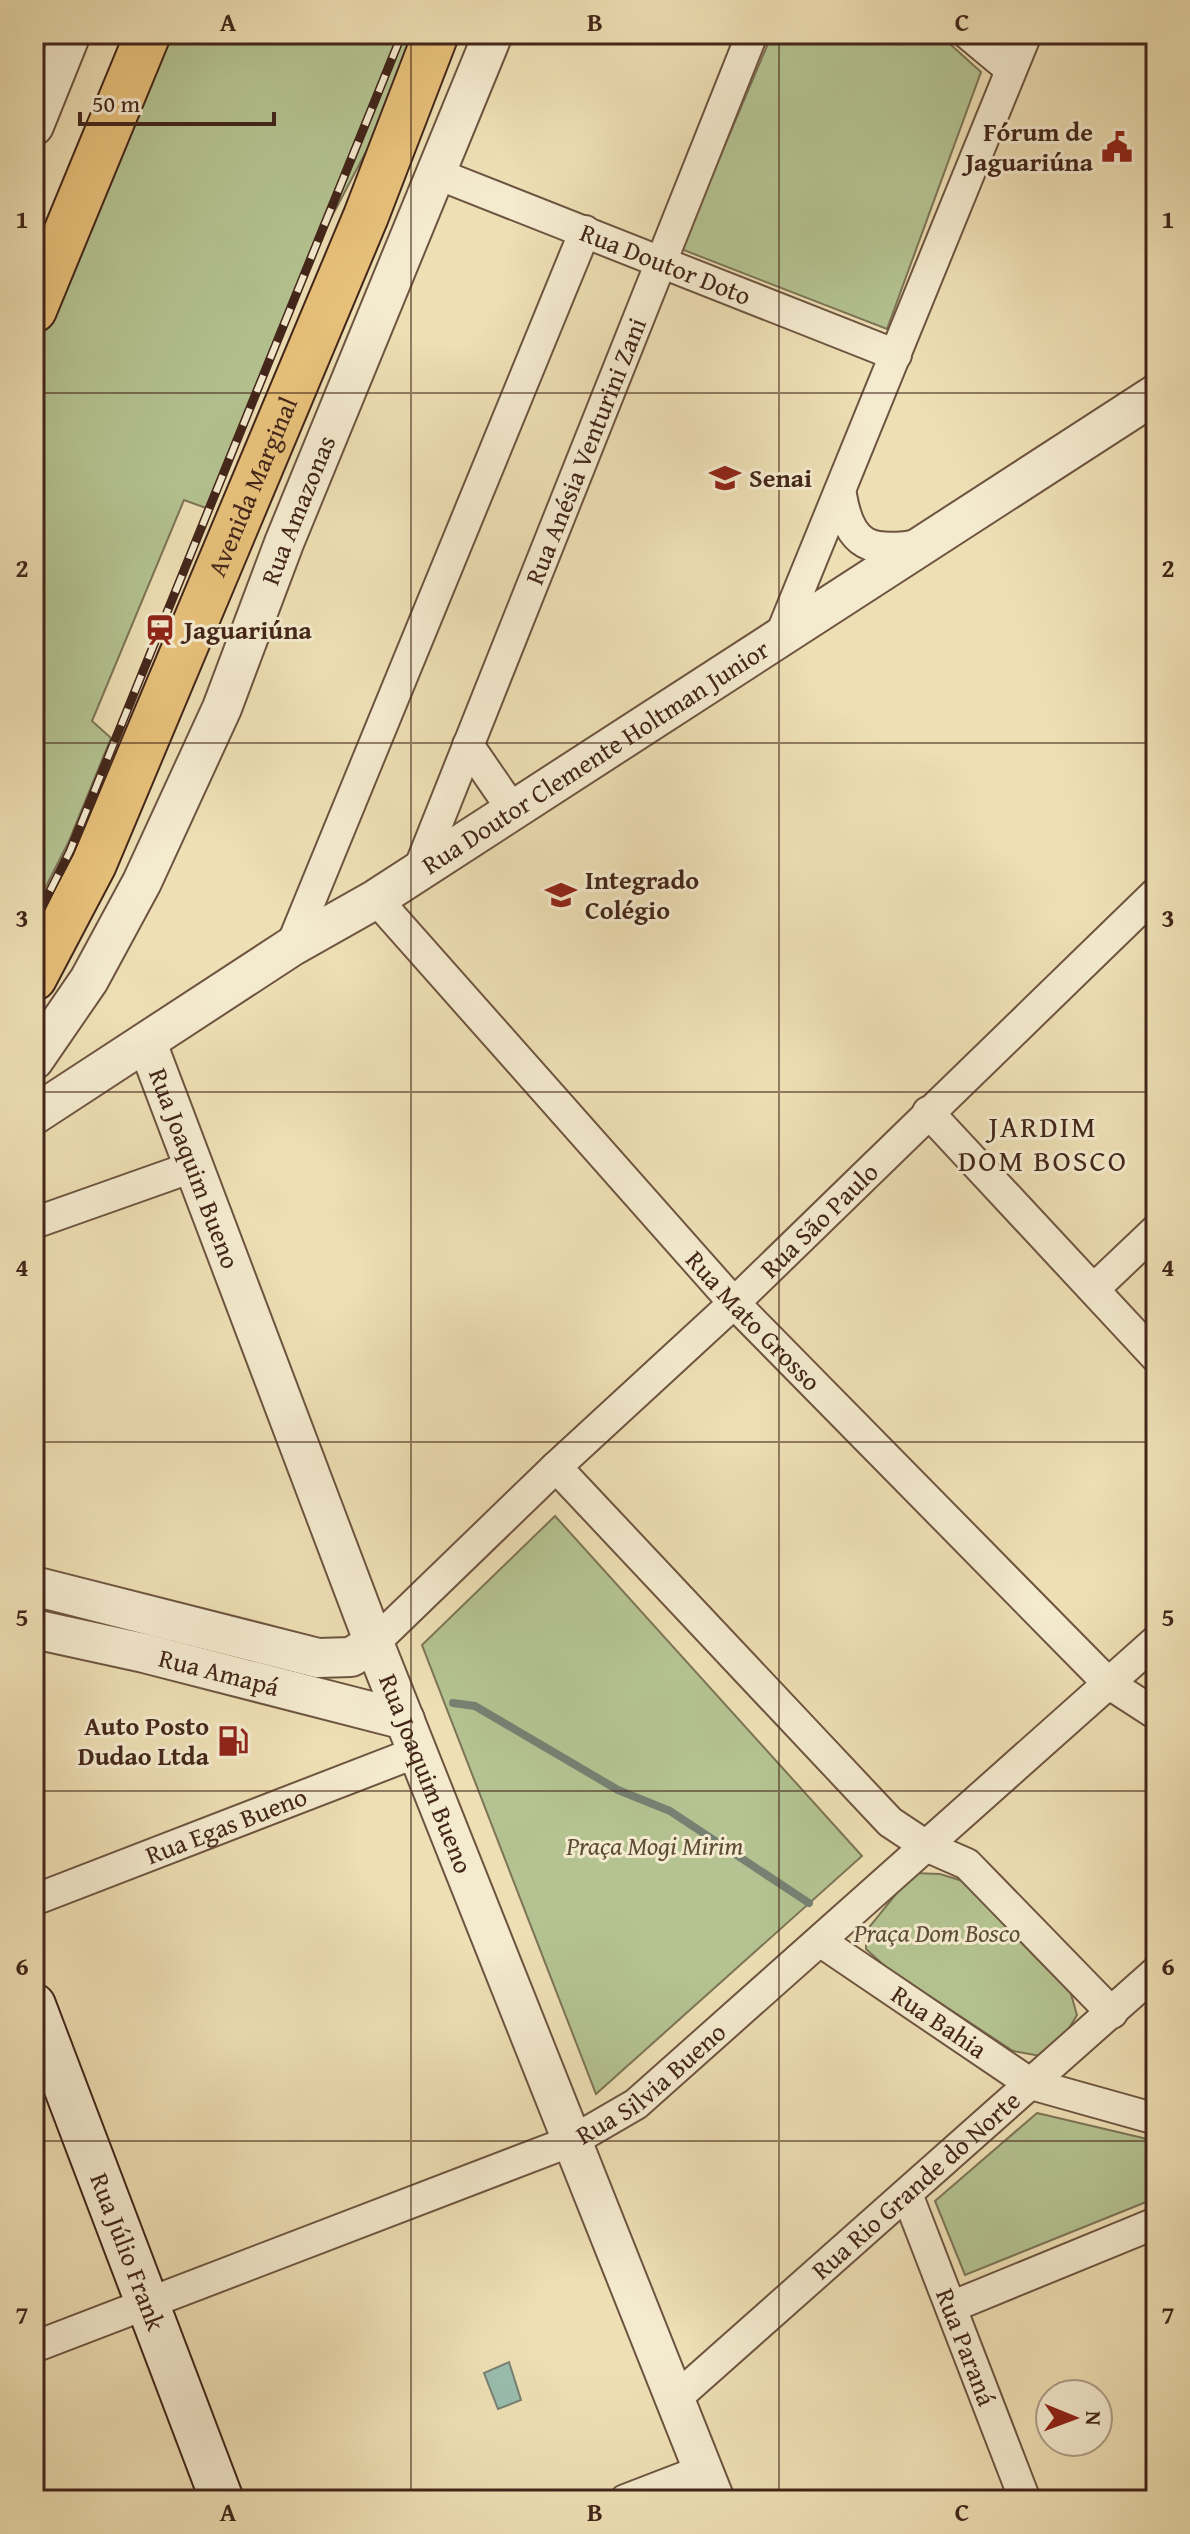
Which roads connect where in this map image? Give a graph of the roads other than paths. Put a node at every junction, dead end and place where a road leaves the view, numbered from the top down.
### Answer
1 (71, 34) edge
2 (148, 34) edge
3 (436, 34) edge
4 (493, 34) edge
5 (752, 34) edge
6 (968, 34) edge
7 (1026, 34) edge
8 (1010, 69) junction
9 (34, 126) edge
10 (435, 173) junction
11 (585, 231) junction
12 (662, 261) junction
13 (34, 310) edge
14 (896, 355) junction
15 (1156, 394) edge
16 (841, 495) junction
17 (925, 544) junction
18 (780, 637) junction
19 (468, 745) junction
20 (512, 809) junction
21 (419, 869) junction
22 (1156, 893) edge
23 (376, 899) junction
24 (291, 947) junction
25 (34, 978) edge
26 (147, 1043) junction
27 (34, 1060) edge
28 (928, 1112) junction
29 (34, 1115) edge
30 (195, 1166) junction
31 (34, 1223) edge
32 (1156, 1230) edge
33 (1094, 1289) junction
34 (734, 1303) junction
35 (1156, 1357) edge
36 (556, 1467) junction
37 (34, 1586) edge
38 (34, 1629) edge
39 (1156, 1641) edge
40 (374, 1643) junction
41 (1108, 1683) junction
42 (1156, 1714) edge
43 (411, 1736) junction
44 (926, 1846) junction
45 (34, 1900) edge
46 (820, 1941) junction
47 (1156, 1972) edge
48 (34, 2005) edge
49 (1112, 2013) junction
50 (1031, 2084) junction
51 (1156, 2119) edge
52 (574, 2140) junction
53 (907, 2194) junction
54 (1156, 2223) edge
55 (147, 2304) junction
56 (951, 2307) junction
57 (34, 2347) edge
58 (675, 2399) junction
59 (709, 2485) edge
60 (222, 2500) edge
61 (625, 2500) edge
62 (1025, 2500) edge

1 - 9 street
2 - 13 main road
3 - 25 main road, Avenida Marginal
4 - 10 street, Rua Amazonas
5 - 12 street, Rua Anésia Venturini Zani
6 - 8 street
7 - 8 street
8 - 14 street
10 - 11 street, Rua Doutor Doto
10 - 27 street, Rua Amazonas
11 - 12 street, Rua Doutor Doto
11 - 24 street
12 - 14 street, Rua Doutor Doto
12 - 19 street, Rua Anésia Venturini Zani
14 - 16 street
15 - 17 street, Rua Doutor Clemente Holtman Junior
16 - 17 street
16 - 18 street
17 - 18 street, Rua Doutor Clemente Holtman Junior
18 - 20 street, Rua Doutor Clemente Holtman Junior
19 - 20 street
19 - 21 street, Rua Anésia Venturini Zani
20 - 21 street, Rua Doutor Clemente Holtman Junior
21 - 23 street, Rua Doutor Clemente Holtman Junior
22 - 28 street, Rua São Paulo
23 - 24 street, Rua Doutor Clemente Holtman Junior
23 - 34 street, Rua Mato Grosso
24 - 26 street, Rua Doutor Clemente Holtman Junior
26 - 29 street, Rua Doutor Clemente Holtman Junior
26 - 30 street, Rua Joaquim Bueno
28 - 33 street
28 - 34 street, Rua São Paulo
30 - 31 street
30 - 40 street, Rua Joaquim Bueno
32 - 33 street
33 - 35 street
34 - 36 street, Rua São Paulo
34 - 41 street, Rua Mato Grosso
36 - 40 street, Rua São Paulo
36 - 44 street
37 - 40 street, Rua Amapá
38 - 43 street, Rua Amapá
39 - 41 street, Rua Silvia Bueno
40 - 43 street, Rua Joaquim Bueno
41 - 42 street, Rua Mato Grosso
41 - 44 street, Rua Silvia Bueno
43 - 45 street, Rua Egas Bueno
43 - 52 street, Rua Joaquim Bueno
44 - 46 street, Rua Silvia Bueno
44 - 49 street
46 - 50 street, Rua Bahia
46 - 52 street, Rua Silvia Bueno
47 - 49 street, Rua Rio Grande do Norte
48 - 55 main road, Rua Júlio Frank
49 - 50 street, Rua Rio Grande do Norte
50 - 51 street, Rua Bahia
50 - 53 street, Rua Rio Grande do Norte
52 - 55 street, Rua Silvia Bueno
52 - 58 street, Rua Joaquim Bueno
53 - 56 street, Rua Paraná
53 - 58 street, Rua Rio Grande do Norte
54 - 56 street
55 - 57 street, Rua Silvia Bueno
55 - 60 main road, Rua Júlio Frank
56 - 62 street, Rua Paraná
58 - 59 street, Rua Joaquim Bueno
59 - 61 street

